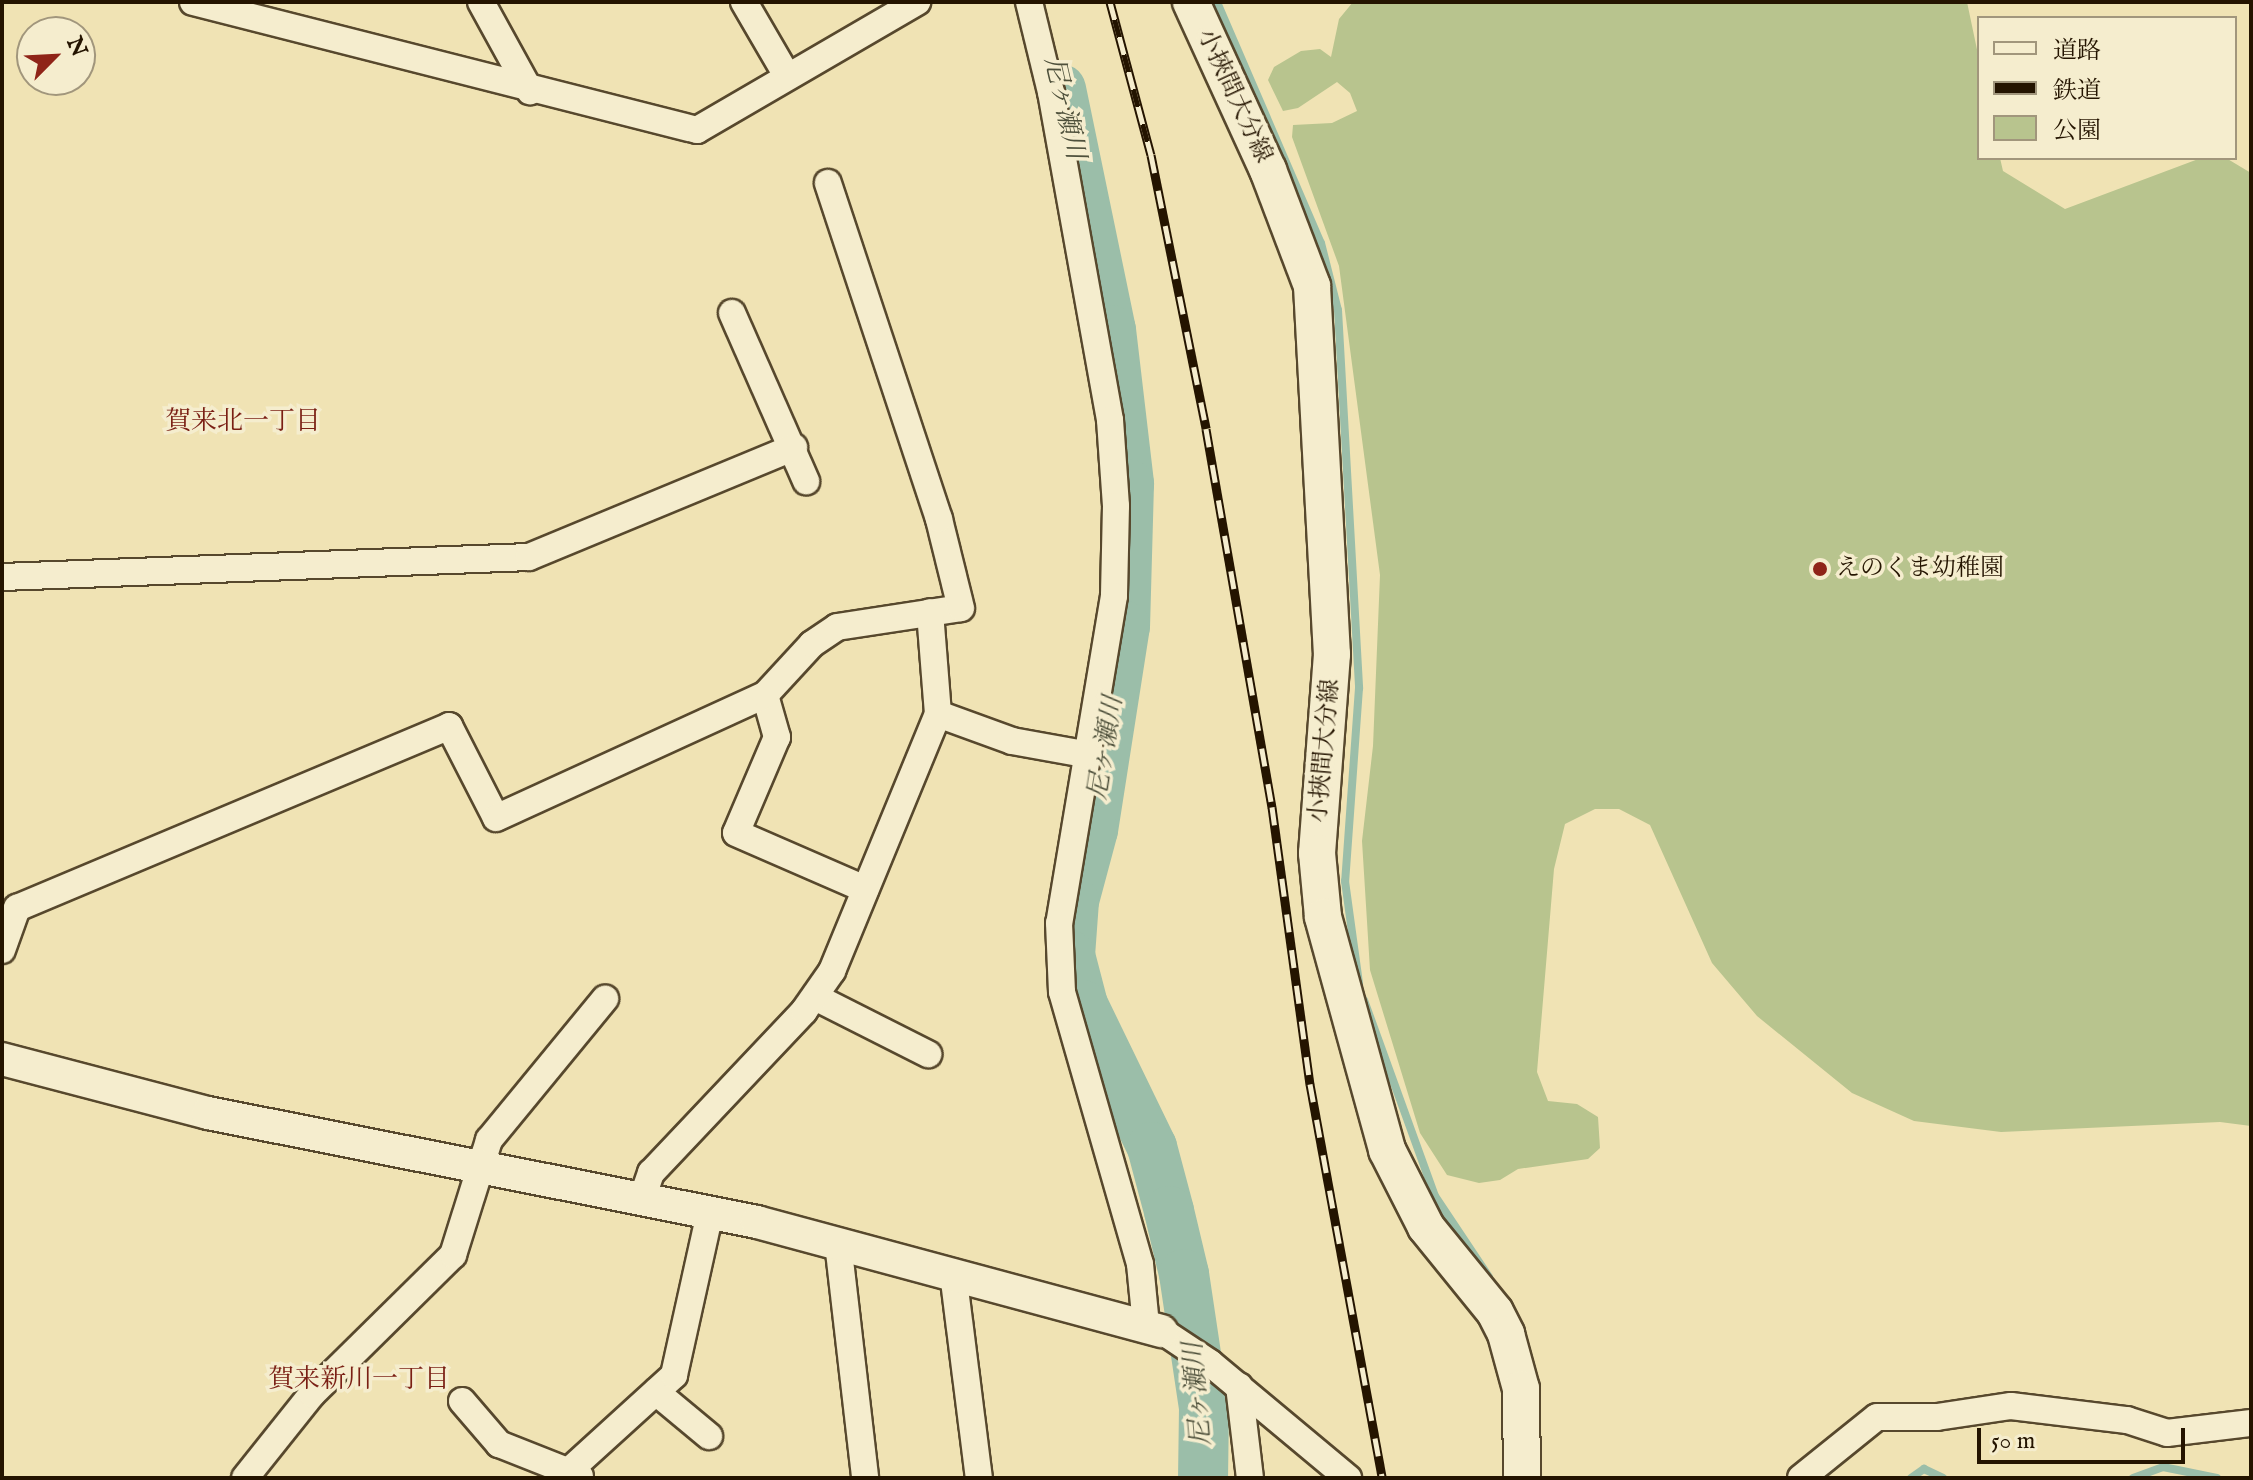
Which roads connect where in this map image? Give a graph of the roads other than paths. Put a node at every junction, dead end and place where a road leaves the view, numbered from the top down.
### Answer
1 (193, 2) edge
2 (481, 2) edge
3 (744, 2) edge
4 (917, 2) edge
5 (1029, 2) edge
6 (1191, 2) edge
7 (787, 76) junction
8 (530, 91) junction
9 (828, 183) dead end
10 (732, 313) dead end
11 (794, 447) junction
12 (806, 481) dead end
13 (2, 577) edge
14 (930, 612) junction
15 (765, 695) junction
16 (938, 714) junction
17 (1090, 755) junction
18 (865, 889) junction
19 (2, 950) edge
20 (815, 997) junction
21 (605, 999) dead end
22 (928, 1054) dead end
23 (2, 1059) edge
24 (480, 1168) junction
25 (642, 1199) junction
26 (710, 1212) junction
27 (838, 1243) junction
28 (953, 1273) junction
29 (1154, 1328) junction
30 (1234, 1383) junction
31 (656, 1392) junction
32 (462, 1401) dead end
33 (2251, 1423) edge
34 (709, 1436) dead end
35 (571, 1475) edge
36 (245, 1478) edge
37 (865, 1478) edge
38 (979, 1478) edge
39 (1250, 1478) edge
40 (1348, 1478) edge
41 (1522, 1478) edge
42 (1801, 1478) edge

1 - 8 street
2 - 8 street
3 - 7 street
4 - 7 street
5 - 17 street
6 - 41 main road, 小挾間大分線
7 - 8 street
9 - 14 street
10 - 11 street
11 - 12 street
11 - 13 street
14 - 15 street
14 - 16 street
15 - 18 street
15 - 19 street
16 - 17 street
16 - 18 street
17 - 29 street
18 - 20 street
20 - 22 street
20 - 25 street
21 - 24 street
23 - 24 street
24 - 25 street
24 - 36 street
25 - 26 street
26 - 27 street
26 - 31 street
27 - 28 street
27 - 37 street
28 - 29 street
28 - 38 street
29 - 30 street
30 - 39 street
30 - 40 street
31 - 34 street
31 - 35 street
32 - 35 street
33 - 42 street

